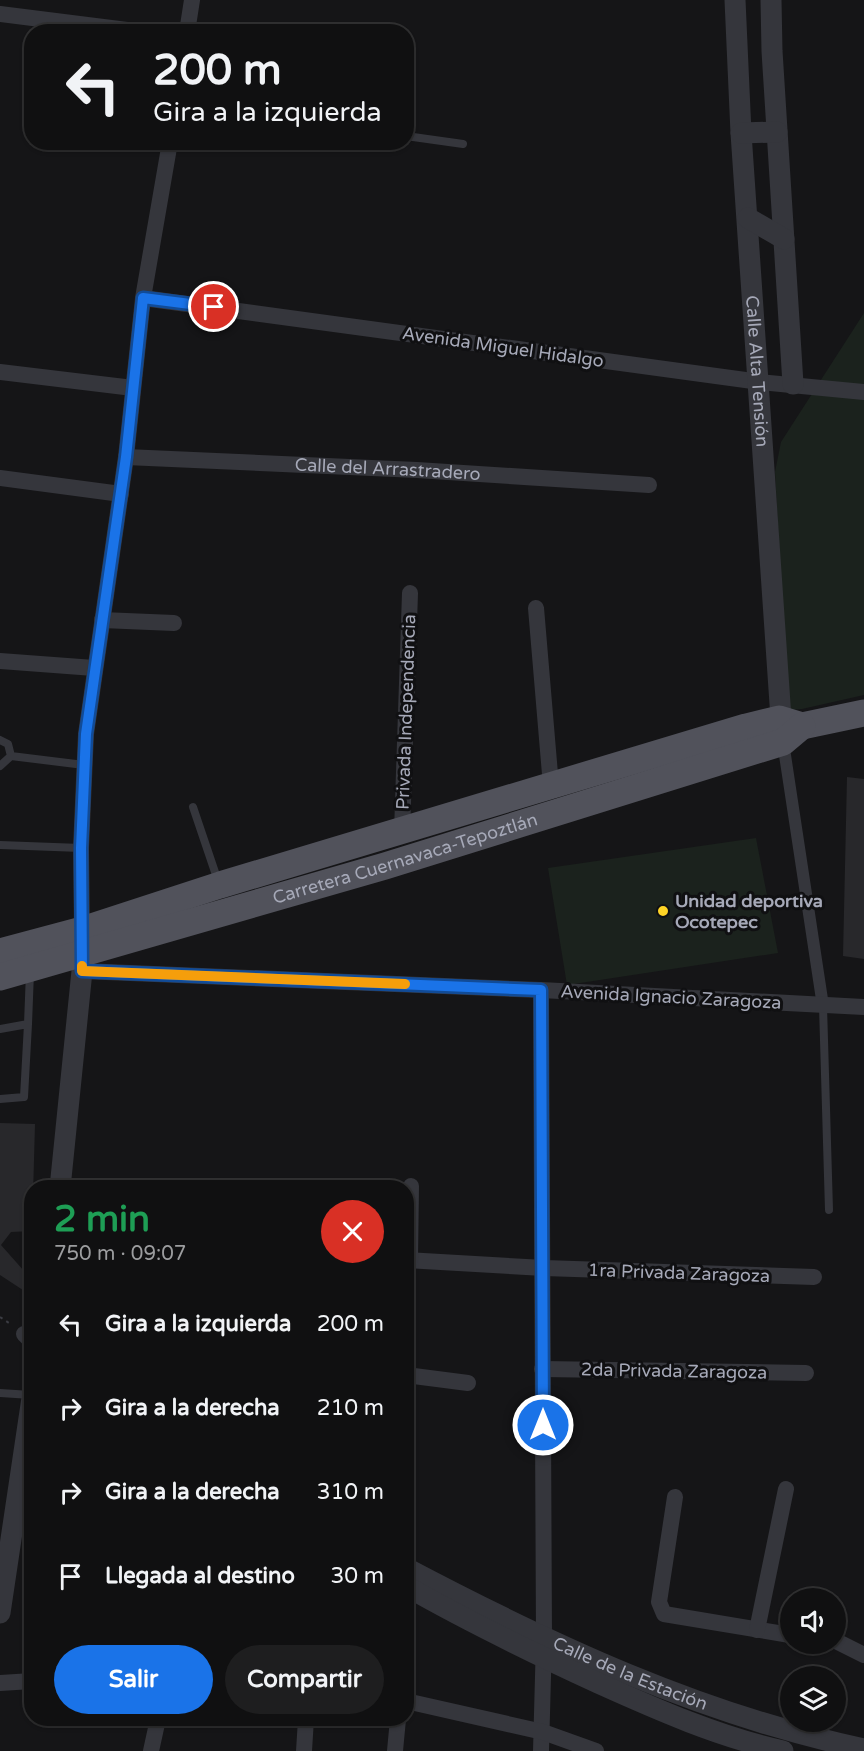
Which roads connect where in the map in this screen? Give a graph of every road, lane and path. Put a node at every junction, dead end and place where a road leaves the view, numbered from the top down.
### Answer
1 (192, 0) edge
2 (735, 0) edge
3 (771, 0) edge
4 (0, 14) edge
5 (79, 24) edge
6 (188, 24) edge
7 (772, 51) junction
8 (736, 52) junction
9 (777, 132) junction
10 (741, 133) junction
11 (414, 137) edge
12 (463, 144) dead end
13 (169, 150) edge
14 (748, 218) junction
15 (784, 239) junction
16 (143, 298) junction
17 (0, 372) edge
18 (759, 382) junction
19 (793, 384) junction
20 (133, 388) junction
21 (864, 392) edge
22 (126, 457) junction
23 (0, 478) edge
24 (649, 485) dead end
25 (121, 494) junction
26 (410, 592) dead end
27 (536, 608) dead end
28 (102, 620) junction
29 (174, 623) dead end
30 (0, 662) edge
31 (94, 668) junction
32 (864, 713) edge
33 (788, 729) junction
34 (0, 740) edge
35 (10, 756) junction
36 (84, 765) junction
37 (0, 766) edge
38 (551, 786) junction
39 (193, 807) dead end
40 (402, 832) junction
41 (0, 845) edge
42 (81, 848) junction
43 (220, 885) junction
44 (0, 952) edge
45 (82, 952) junction
46 (30, 969) junction
47 (0, 977) edge
48 (541, 990) junction
49 (823, 1006) junction
50 (864, 1007) edge
51 (28, 1024) junction
52 (0, 1029) edge
53 (0, 1099) edge
54 (61, 1180) edge
55 (829, 1210) dead end
56 (414, 1260) edge
57 (544, 1268) junction
58 (814, 1277) dead end
59 (542, 1370) junction
60 (806, 1373) dead end
61 (414, 1379) edge
62 (468, 1383) dead end
63 (0, 1393) edge
64 (24, 1396) edge
65 (24, 1451) edge
66 (786, 1489) dead end
67 (675, 1497) dead end
68 (414, 1574) edge
69 (414, 1590) edge
70 (0, 1613) edge
71 (756, 1630) junction
72 (780, 1634) edge
73 (846, 1646) edge
74 (543, 1648) junction
75 (864, 1654) edge
76 (24, 1682) edge
77 (0, 1683) edge
78 (414, 1703) edge
79 (156, 1726) edge
80 (306, 1726) edge
81 (397, 1726) edge
82 (543, 1732) junction
83 (864, 1749) edge
84 (151, 1751) edge
85 (304, 1751) edge
86 (395, 1751) edge
87 (541, 1751) edge
88 (596, 1751) edge
89 (783, 1751) edge

1 - 6 street
2 - 8 street, Calle Alta Tensión
3 - 7 street, Calle Alta Tensión
4 - 5 street
7 - 8 street
7 - 9 street, Calle Alta Tensión
8 - 10 street, Calle Alta Tensión
9 - 10 street
9 - 15 street, Calle Alta Tensión
10 - 14 street, Calle Alta Tensión
11 - 12 lane
13 - 16 street
14 - 15 street
14 - 18 street, Calle Alta Tensión
15 - 19 street, Calle Alta Tensión
16 - 18 street, Avenida Miguel Hidalgo
16 - 20 street
17 - 20 street
18 - 19 street, Avenida Miguel Hidalgo
18 - 33 street, Calle Alta Tensión
19 - 21 street, Avenida Miguel Hidalgo
20 - 22 street
22 - 24 street, Calle del Arrastradero
22 - 25 street
23 - 25 street
25 - 28 street
26 - 40 street, Privada Independencia
27 - 38 street
28 - 29 street
28 - 31 street
30 - 31 street
31 - 36 street
32 - 33 main road, Carretera Cuernavaca-Tepoztlán
33 - 38 main road, Carretera Cuernavaca-Tepoztlán
33 - 45 main road, Carretera Cuernavaca-Tepoztlán
33 - 49 street
34 - 35 lane
35 - 36 lane
35 - 37 lane
36 - 42 street
38 - 40 main road, Carretera Cuernavaca-Tepoztlán
39 - 43 lane
40 - 43 main road, Carretera Cuernavaca-Tepoztlán
41 - 42 lane
42 - 45 street
43 - 45 main road, Carretera Cuernavaca-Tepoztlán
44 - 45 main road, Carretera Cuernavaca-Tepoztlán
45 - 46 main road, Carretera Cuernavaca-Tepoztlán
45 - 48 street, Avenida Ignacio Zaragoza
45 - 54 street
46 - 47 main road, Carretera Cuernavaca-Tepoztlán
46 - 51 lane
48 - 49 street, Avenida Ignacio Zaragoza
48 - 57 street
49 - 50 street, Avenida Ignacio Zaragoza
49 - 55 lane
51 - 52 lane
51 - 53 lane
56 - 57 street, 1ra Privada Zaragoza
57 - 58 street, 1ra Privada Zaragoza
57 - 59 street
59 - 60 street, 2da Privada Zaragoza
59 - 74 street
61 - 62 street
63 - 64 lane
65 - 70 street
66 - 71 street
67 - 71 street
68 - 74 street, Calle de la Estación
69 - 74 street, Calle de la Estación
71 - 72 street
73 - 75 street
74 - 82 street
74 - 83 street, Calle de la Estación
74 - 89 street, Calle de la Estación
76 - 77 street
78 - 82 street
79 - 84 street
80 - 85 street
81 - 86 street
82 - 87 street
82 - 88 street

